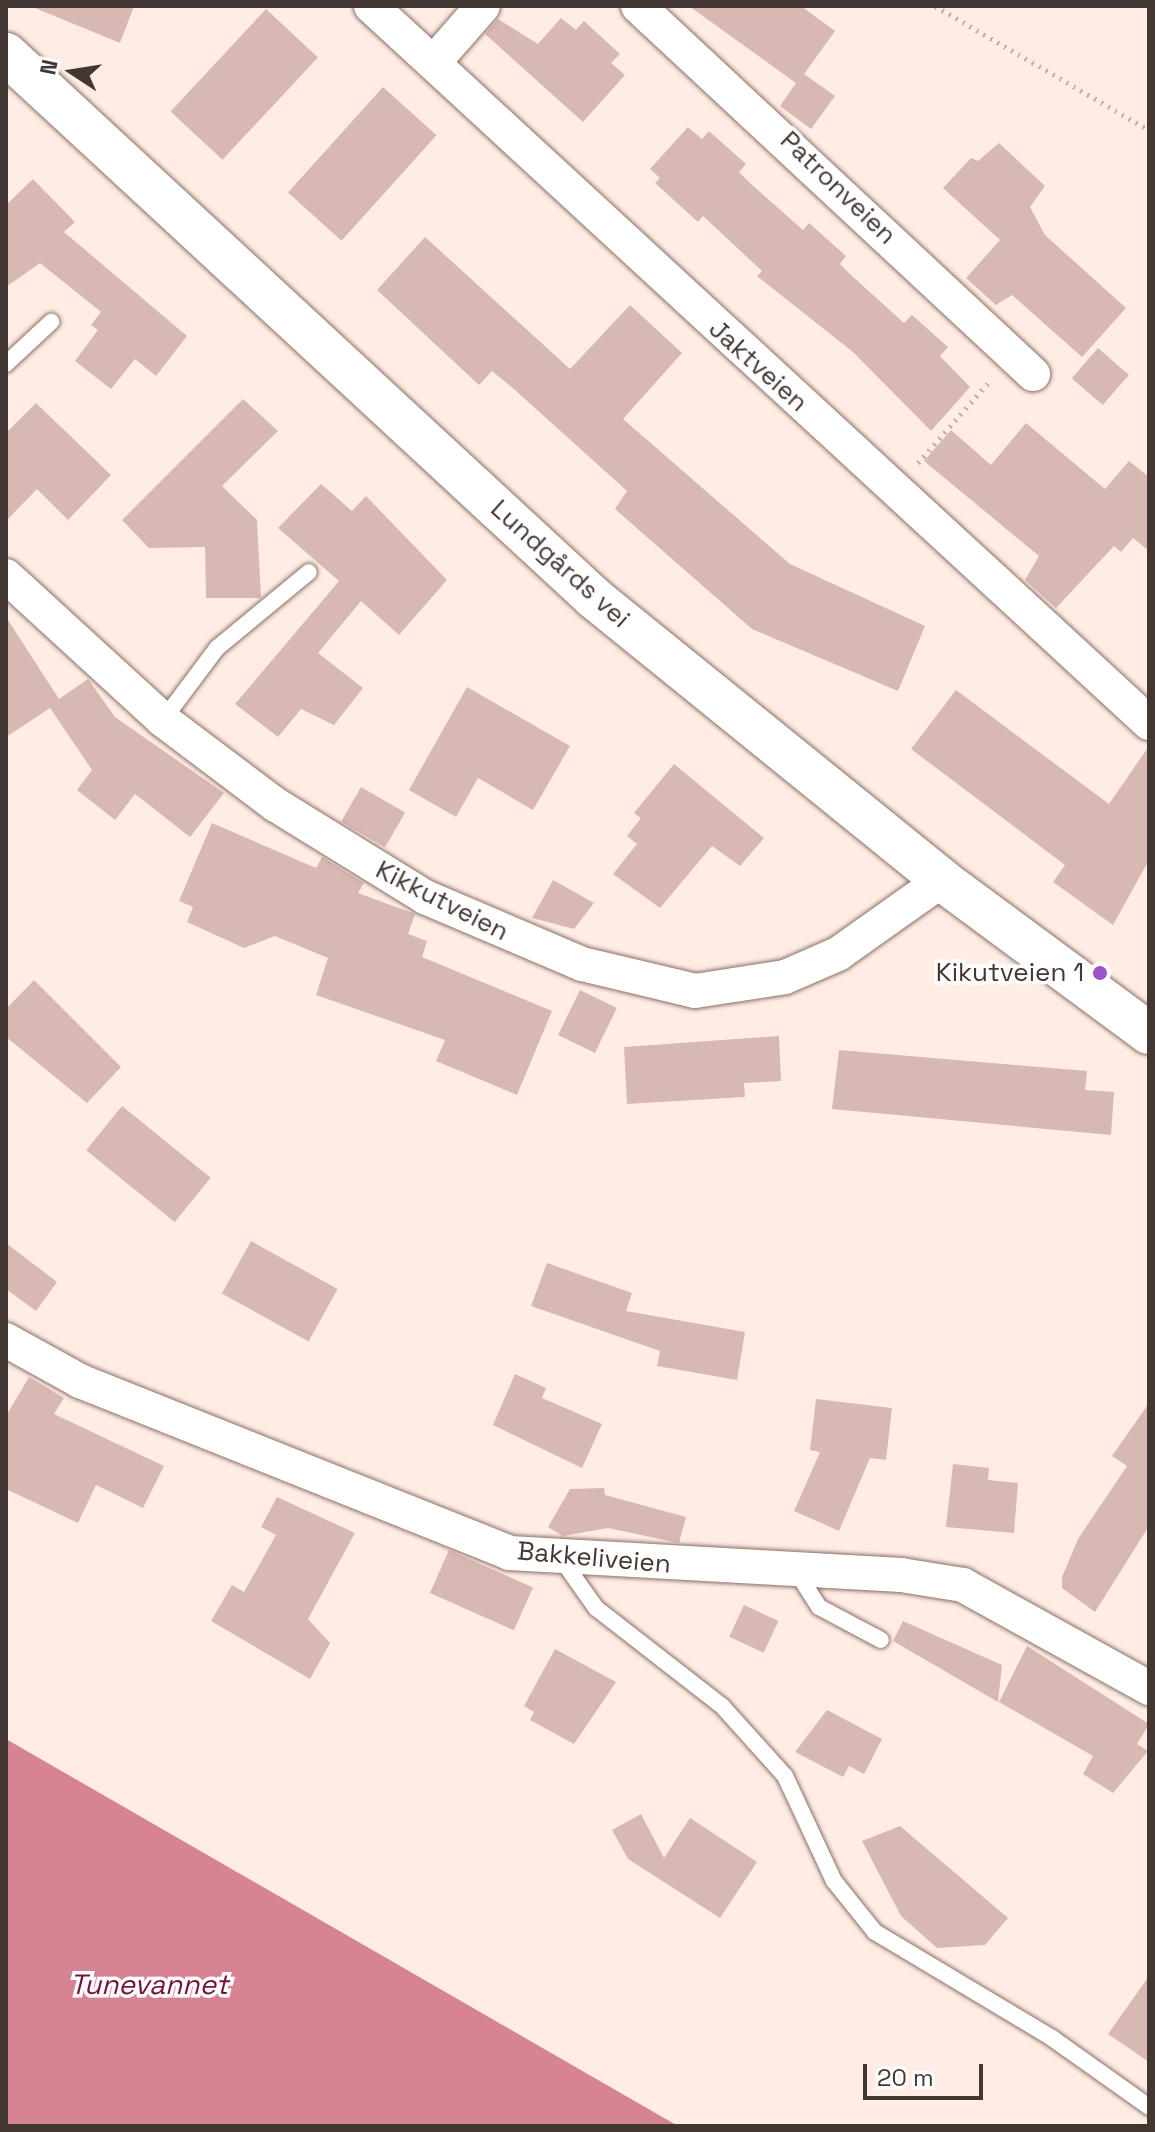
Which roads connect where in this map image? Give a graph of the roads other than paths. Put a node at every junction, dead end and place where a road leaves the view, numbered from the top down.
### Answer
1 (371, 6) edge
2 (483, 6) edge
3 (638, 6) edge
4 (6, 54) edge
5 (434, 62) junction
6 (51, 322) dead end
7 (6, 364) edge
8 (1022, 364) road end
9 (309, 572) dead end
10 (6, 576) edge
11 (163, 720) junction
12 (1149, 723) edge
13 (942, 880) junction
14 (1149, 1033) edge
15 (6, 1340) edge
16 (562, 1560) junction
17 (796, 1571) junction
18 (881, 1640) dead end
19 (1149, 1688) edge
20 (1149, 2107) edge

1 - 5 street, Jaktveien
2 - 5 street
3 - 8 street, Patronveien
4 - 13 street, Lundgårds vei
5 - 12 street, Jaktveien
6 - 7 lane
9 - 11 lane
10 - 11 street, Kikkutveien
11 - 13 street, Kikkutveien
13 - 14 street, Lundgårds vei
15 - 16 street, Bakkeliveien
16 - 17 street, Bakkeliveien
16 - 20 lane
17 - 18 lane
17 - 19 street, Bakkeliveien

